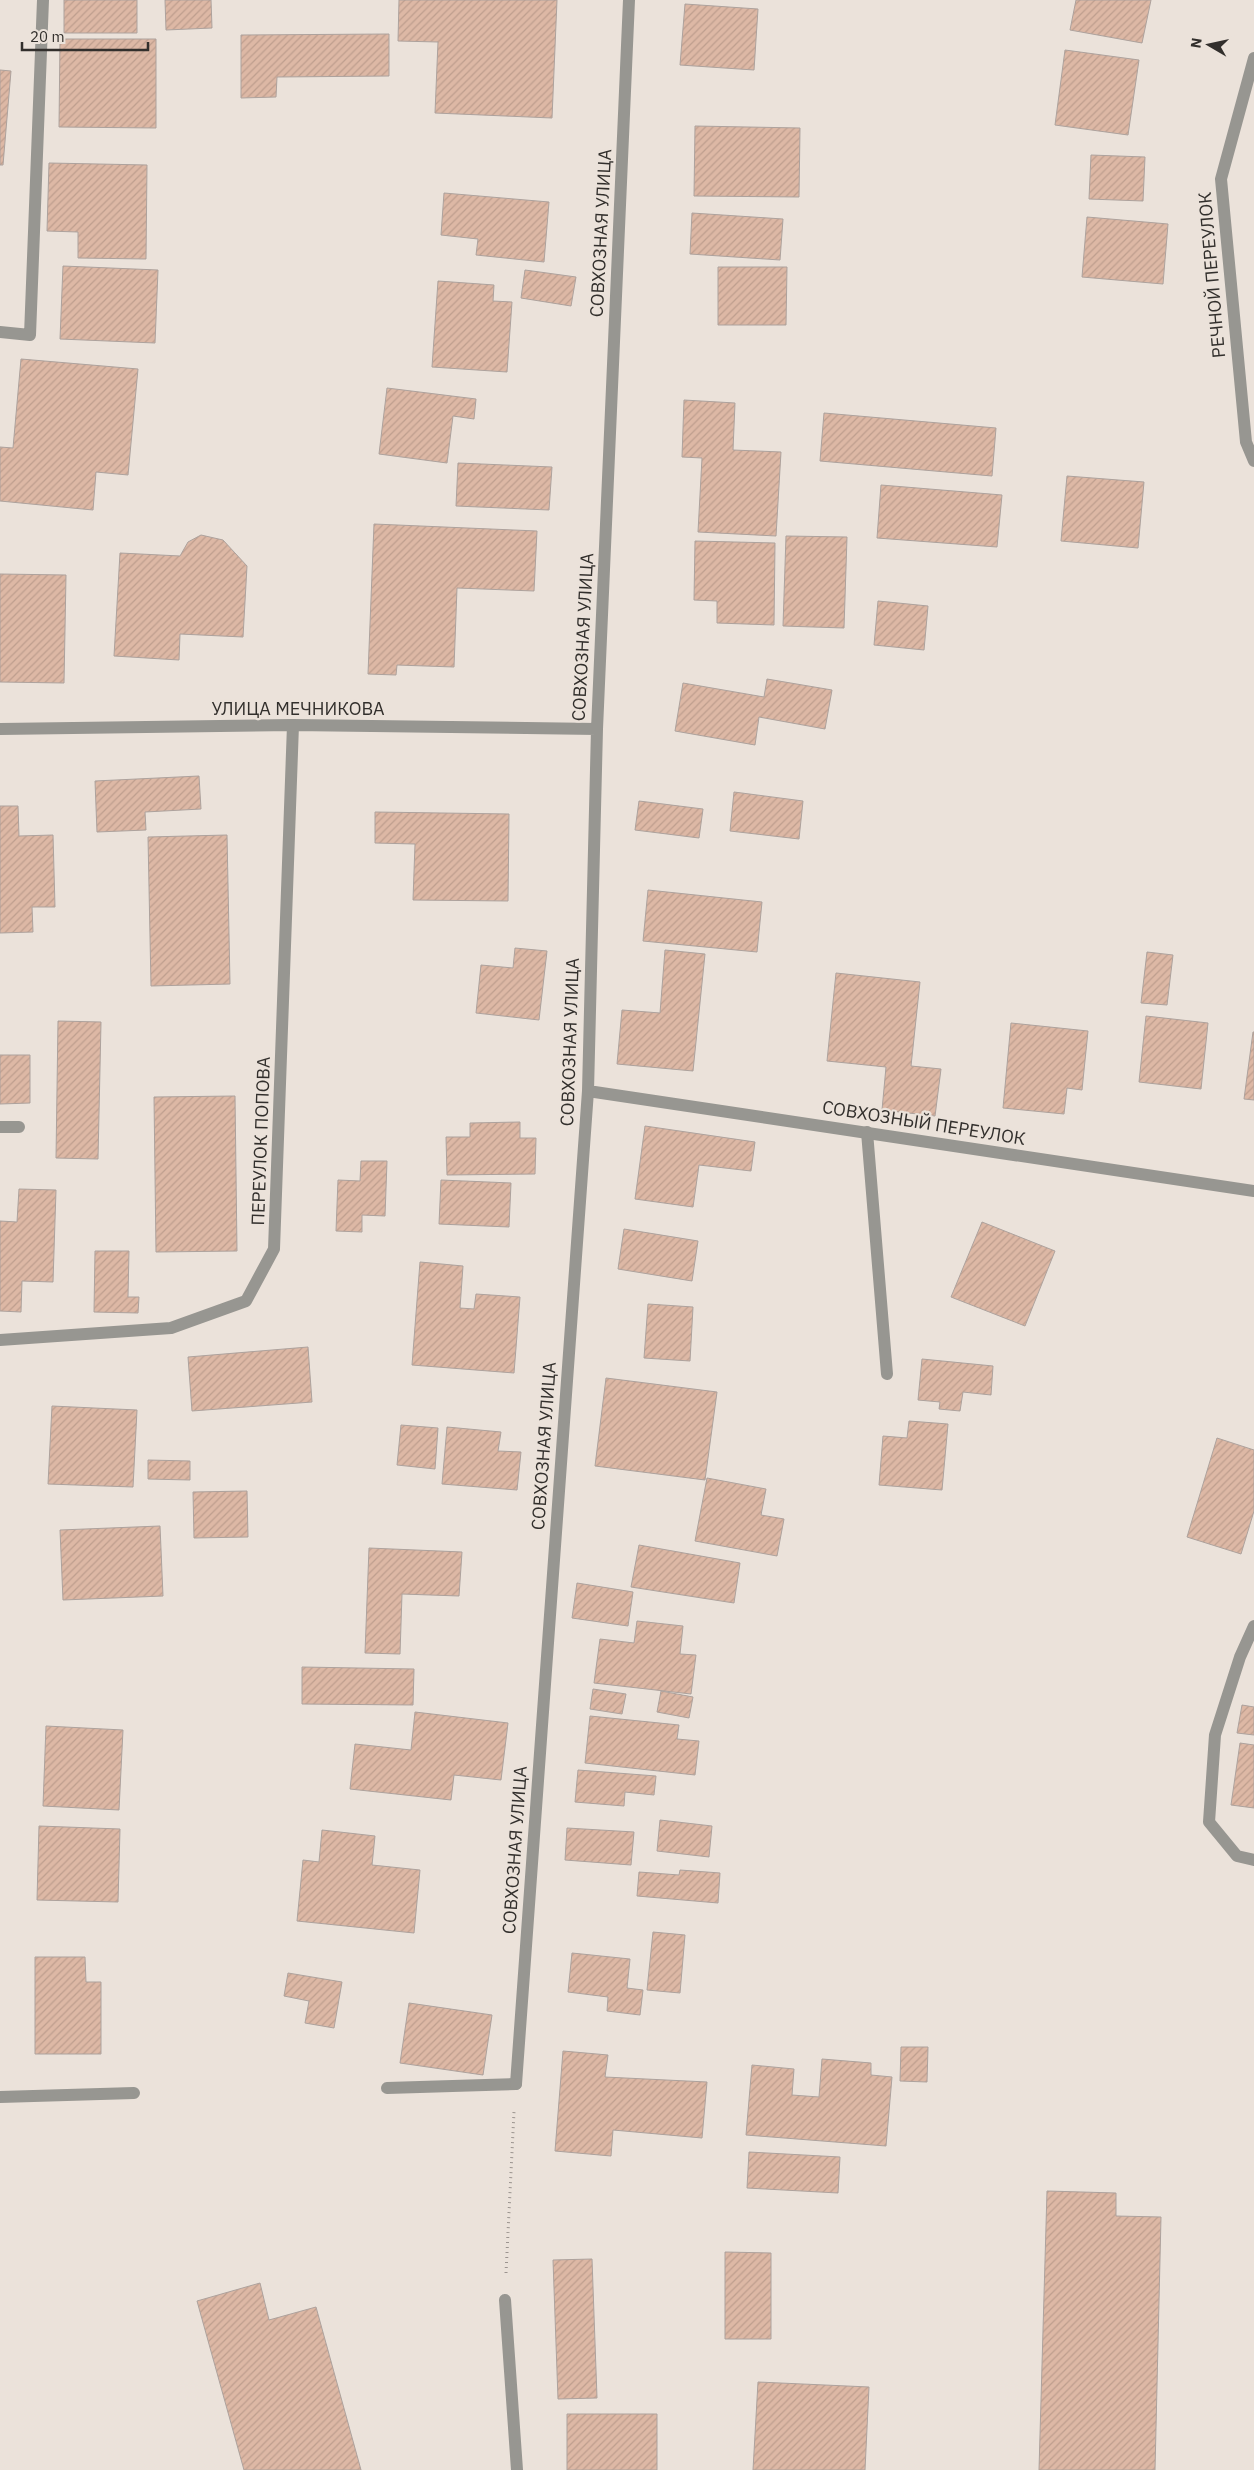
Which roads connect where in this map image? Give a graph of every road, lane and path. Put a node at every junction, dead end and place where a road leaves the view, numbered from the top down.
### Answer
1 (43, 0) edge
2 (629, 0) edge
3 (1254, 58) edge
4 (0, 332) edge
5 (1254, 461) edge
6 (293, 725) junction
7 (0, 729) edge
8 (597, 729) junction
9 (588, 1091) junction
10 (0, 1127) edge
11 (19, 1128) dead end
12 (867, 1132) junction
13 (1254, 1191) edge
14 (0, 1340) edge
15 (887, 1374) dead end
16 (1254, 1626) edge
17 (1254, 1860) edge
18 (516, 2084) junction
19 (387, 2088) dead end
20 (134, 2093) dead end
21 (0, 2097) edge
22 (505, 2300) joint
23 (516, 2470) edge

1 - 4 street
2 - 8 street, СОВХОЗНАЯ УЛИЦА
3 - 5 street, РЕЧНОЙ ПЕРЕУЛОК
6 - 7 street, УЛИЦА МЕЧНИКОВА
6 - 8 street, УЛИЦА МЕЧНИКОВА
6 - 14 street, ПЕРЕУЛОК ПОПОВА
8 - 9 street, СОВХОЗНАЯ УЛИЦА
9 - 12 street, СОВХОЗНЫЙ ПЕРЕУЛОК
9 - 18 street, СОВХОЗНАЯ УЛИЦА
10 - 11 street
12 - 13 street, СОВХОЗНЫЙ ПЕРЕУЛОК
12 - 15 street
16 - 17 street
18 - 19 street
18 - 22 path
20 - 21 street
22 - 23 street

